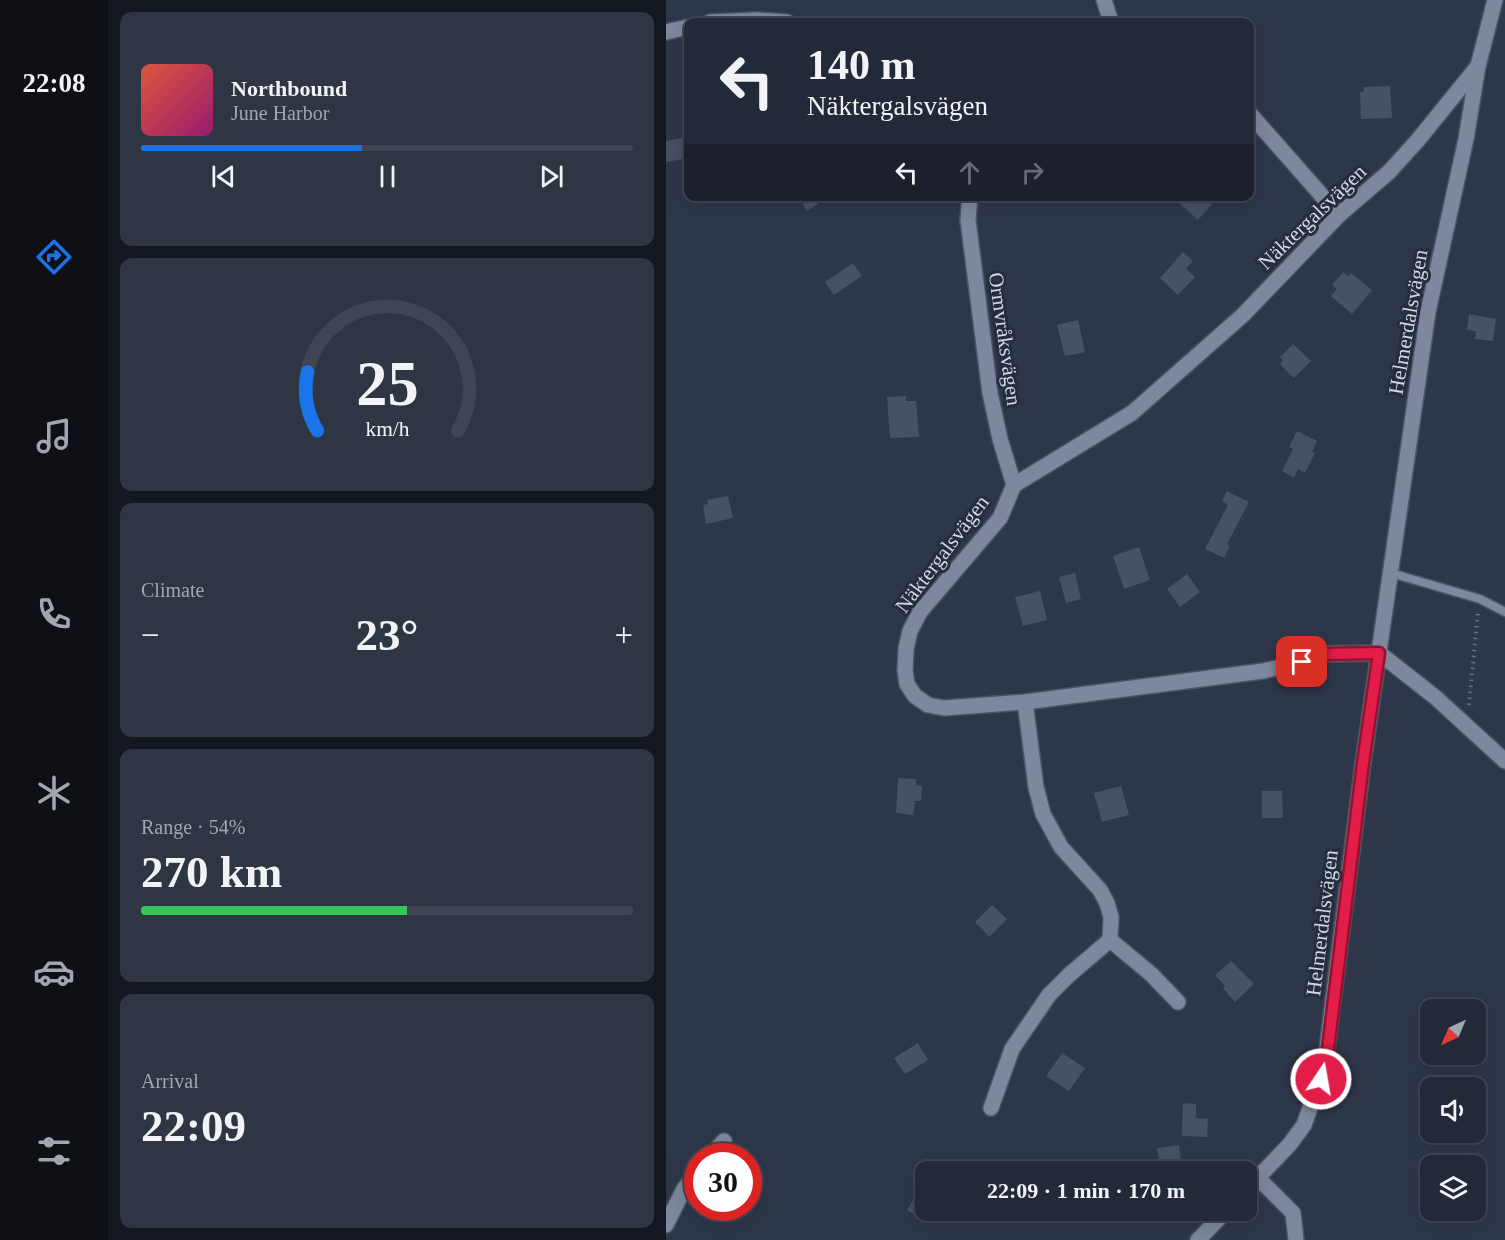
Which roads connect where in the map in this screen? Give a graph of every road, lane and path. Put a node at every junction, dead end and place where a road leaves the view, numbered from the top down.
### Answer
1 (1104, 0) edge
2 (1495, 0) edge
3 (1110, 18) edge
4 (684, 28) edge
5 (666, 32) edge
6 (1478, 66) junction
7 (1254, 118) edge
8 (970, 201) edge
9 (1339, 214) junction
10 (1014, 485) junction
11 (1391, 573) junction
12 (1480, 599) junction
13 (1505, 612) edge
14 (1379, 653) junction
15 (1024, 702) junction
16 (1467, 727) junction
17 (1505, 761) edge
18 (1110, 940) junction
19 (1178, 1002) dead end
20 (991, 1108) dead end
21 (1258, 1179) joint
22 (684, 1189) edge
23 (1216, 1221) edge
24 (666, 1225) edge
25 (1198, 1240) edge
26 (1296, 1240) edge

1 - 3 street
2 - 6 street, Helmerdalsvägen
4 - 5 street
6 - 9 street, Näktergalsvägen
6 - 11 street, Helmerdalsvägen
7 - 9 street
8 - 10 street, Ormvråksvägen
9 - 10 street, Näktergalsvägen
10 - 15 street, Näktergalsvägen
11 - 12 lane
11 - 14 street, Helmerdalsvägen
12 - 13 lane
12 - 16 path
14 - 15 street, Näktergalsvägen
14 - 16 street
14 - 21 street, Helmerdalsvägen
15 - 18 street
16 - 17 street
18 - 19 street
18 - 20 street
21 - 26 street
22 - 24 street
23 - 25 street

